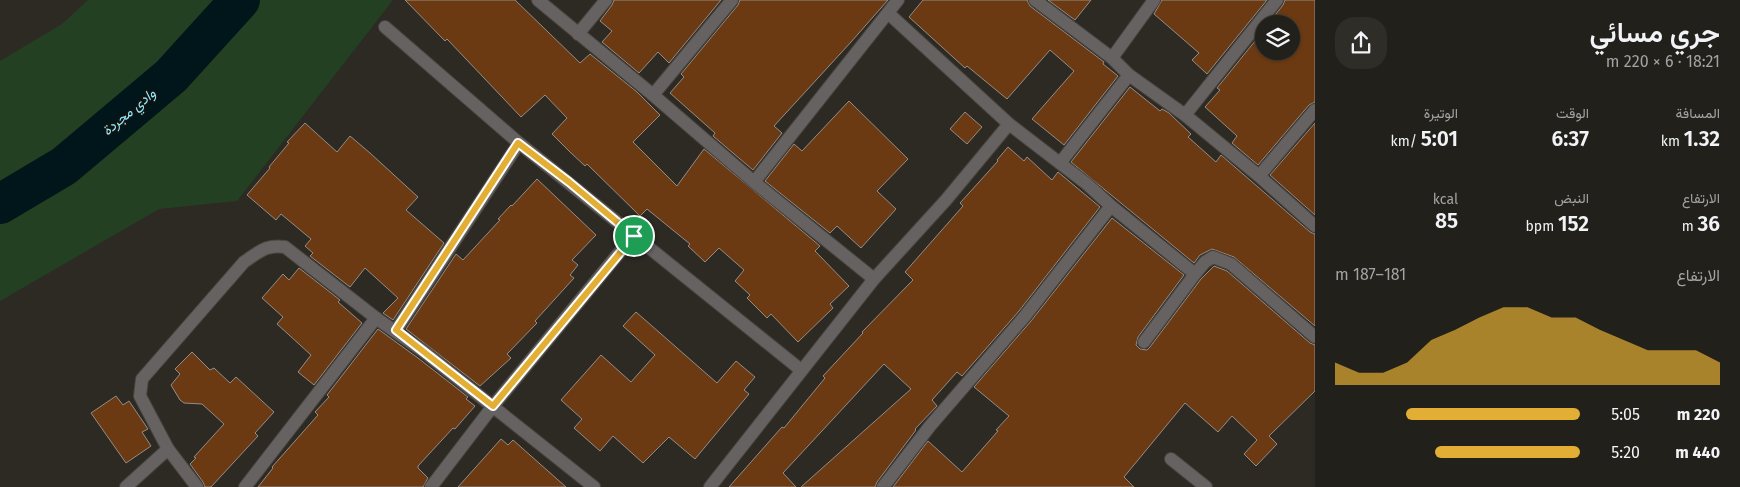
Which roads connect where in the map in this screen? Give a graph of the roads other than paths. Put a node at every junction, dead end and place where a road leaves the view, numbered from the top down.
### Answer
1 (538, 0) edge
2 (606, 0) edge
3 (732, 0) edge
4 (898, 0) edge
5 (1036, 0) edge
6 (1154, 0) edge
7 (1277, 0) edge
8 (888, 14) junction
9 (385, 27) dead end
10 (578, 34) junction
11 (1112, 58) junction
12 (1129, 74) junction
13 (653, 95) junction
14 (1315, 110) edge
15 (1185, 115) junction
16 (1009, 124) junction
17 (518, 143) junction
18 (1060, 163) junction
19 (1259, 176) junction
20 (754, 182) junction
21 (1111, 206) junction
22 (1315, 226) edge
23 (634, 236) junction
24 (1195, 274) junction
25 (874, 279) junction
26 (376, 318) junction
27 (396, 330) junction
28 (1315, 337) edge
29 (1144, 342) dead end
30 (801, 370) junction
31 (493, 406) junction
32 (168, 449) junction
33 (1172, 458) dead end
34 (126, 487) edge
35 (197, 487) edge
36 (245, 487) edge
37 (431, 487) edge
38 (594, 487) edge
39 (710, 487) edge
40 (883, 487) edge
41 (1206, 487) edge

1 - 10 street
2 - 10 street
3 - 13 street
4 - 8 street
5 - 11 street
6 - 11 street
7 - 15 street
8 - 16 street
8 - 20 street
9 - 17 street
10 - 13 street
11 - 12 street
12 - 15 street
12 - 18 street
13 - 20 street
14 - 19 street
15 - 19 street
16 - 18 street
16 - 25 street
17 - 23 street
17 - 27 street
18 - 21 street
19 - 22 street
20 - 25 street
21 - 24 street
21 - 40 street
23 - 30 street
23 - 31 street
24 - 28 street
24 - 29 street
25 - 30 street
26 - 27 street
26 - 32 street
26 - 36 street
27 - 31 street
30 - 39 street
31 - 37 street
31 - 38 street
32 - 34 street
32 - 35 street
33 - 41 street

